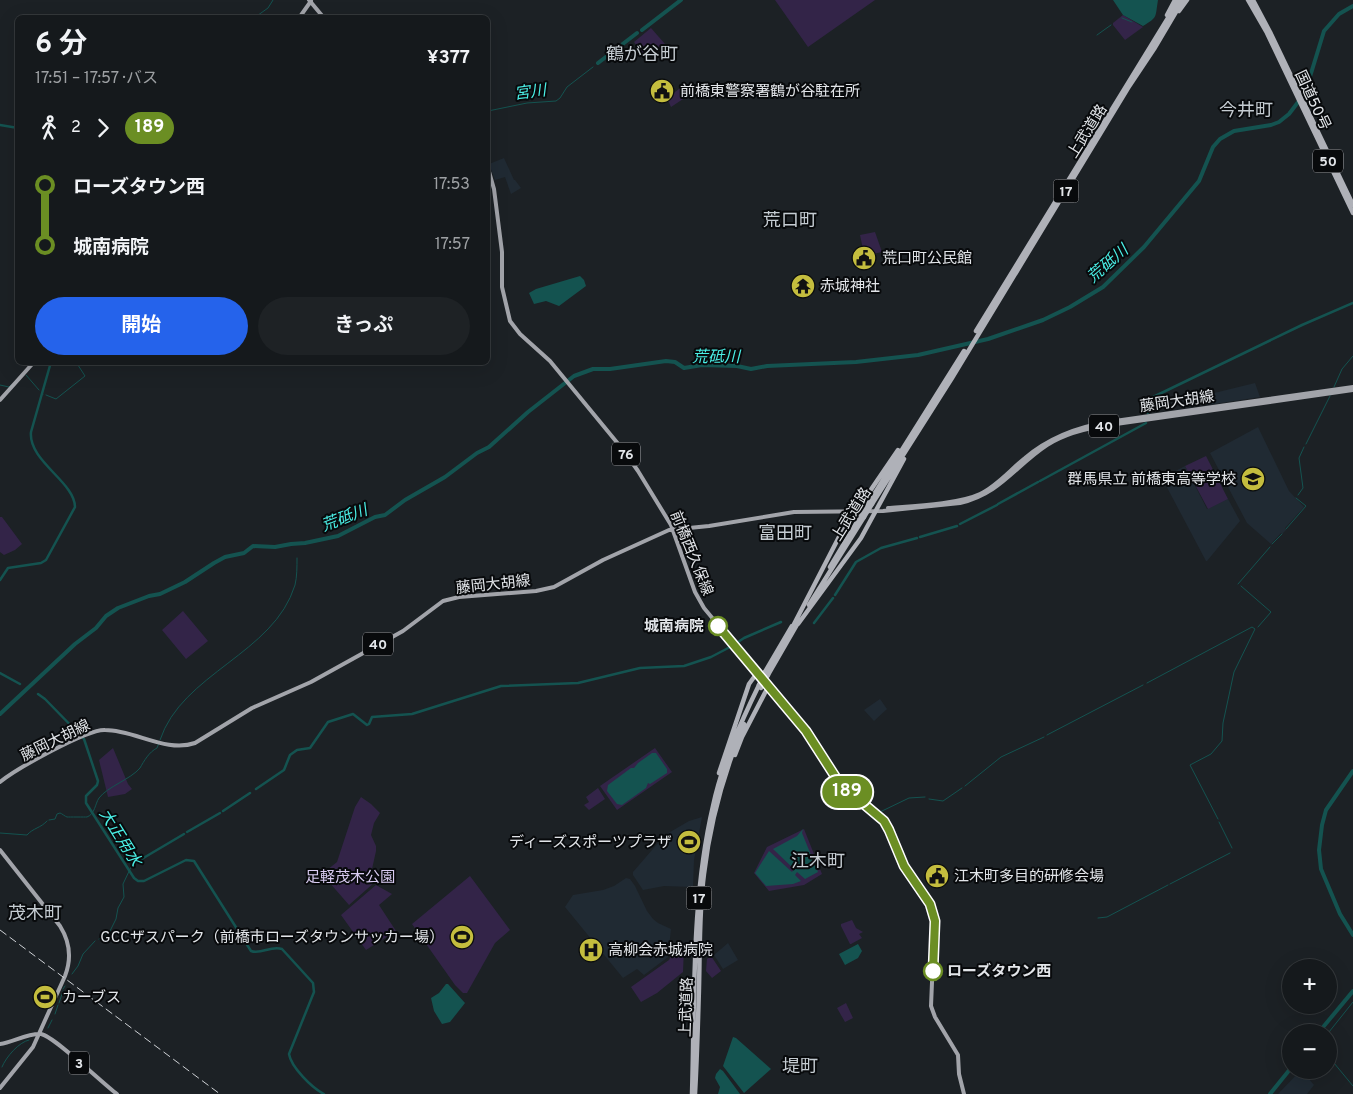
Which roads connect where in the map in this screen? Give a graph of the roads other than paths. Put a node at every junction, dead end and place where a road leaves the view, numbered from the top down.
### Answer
1 (1175, 0) edge
2 (1179, 0) edge
3 (1183, 0) edge
4 (1187, 0) edge
5 (1248, 0) edge
6 (1253, 0) edge
7 (310, 1) edge
8 (301, 15) edge
9 (322, 15) edge
10 (1164, 33) junction
11 (1154, 41) junction
12 (1131, 81) junction
13 (1296, 88) junction
14 (1304, 106) junction
15 (490, 175) edge
16 (1353, 205) edge
17 (1353, 213) edge
18 (962, 357) junction
19 (31, 365) edge
20 (1353, 388) edge
21 (0, 400) edge
22 (917, 425) junction
23 (912, 441) junction
24 (863, 501) junction
25 (870, 504) junction
26 (856, 511) junction
27 (866, 511) junction
28 (876, 511) junction
29 (862, 517) junction
30 (871, 518) junction
31 (673, 529) junction
32 (798, 624) junction
33 (792, 628) junction
34 (757, 673) junction
35 (766, 674) junction
36 (763, 680) junction
37 (760, 686) junction
38 (768, 687) junction
39 (748, 689) junction
40 (0, 782) edge
41 (718, 800) junction
42 (713, 803) junction
43 (0, 850) edge
44 (39, 1034) junction
45 (0, 1044) edge
46 (0, 1088) edge
47 (117, 1094) edge
48 (694, 1094) edge
49 (964, 1094) edge

1 - 11 highway, 17
2 - 11 highway, 上武道路 / 17
3 - 10 highway, 上武道路 / 17
4 - 10 highway, 17
5 - 13 highway, 国道50号 / 50
6 - 13 highway, 国道50号 / 50
7 - 8 main road
7 - 9 main road
10 - 12 highway, 上武道路 / 17
11 - 12 highway, 上武道路 / 17
12 - 18 highway, 上武道路 / 17
13 - 14 highway, 国道50号 / 50
14 - 16 highway, 国道50号 / 50
14 - 17 highway, 国道50号 / 50
15 - 31 main road, 前橋西久保線 / 76
18 - 22 highway, 上武道路 / 17
18 - 23 highway, 上武道路 / 17
19 - 21 main road
20 - 28 main road, 藤岡大胡線 / 40
22 - 24 highway, 17
22 - 25 highway, 上武道路 / 17
23 - 25 highway, 上武道路 / 17
23 - 28 highway, 17
24 - 26 highway, 17
24 - 27 highway
25 - 29 highway, 上武道路 / 17, bridge
26 - 27 main road, 藤岡大胡線 / 40
26 - 31 main road, 藤岡大胡線 / 40
26 - 33 highway, 17
27 - 28 main road, 藤岡大胡線 / 40
27 - 30 highway
28 - 30 highway, 17
29 - 32 highway, 上武道路 / 17
29 - 33 highway, 上武道路 / 17
30 - 32 highway, 17
31 - 34 main road, 前橋西久保線 / 76
31 - 40 main road, 藤岡大胡線 / 40
32 - 35 highway, 上武道路 / 17
33 - 35 highway, 上武道路 / 17
34 - 36 main road, 前橋西久保線 / 76
34 - 39 highway
35 - 37 highway, 上武道路 / 17, bridge
36 - 38 main road, 前橋西久保線 / 76
36 - 39 highway
37 - 41 highway, 上武道路 / 17
37 - 42 highway, 上武道路 / 17
38 - 41 highway
38 - 49 main road, 前橋西久保線 / 76
39 - 42 highway
41 - 48 highway, 上武道路 / 17
42 - 48 highway, 上武道路 / 17
43 - 44 main road
44 - 45 main road
44 - 46 main road
44 - 47 main road, 3

